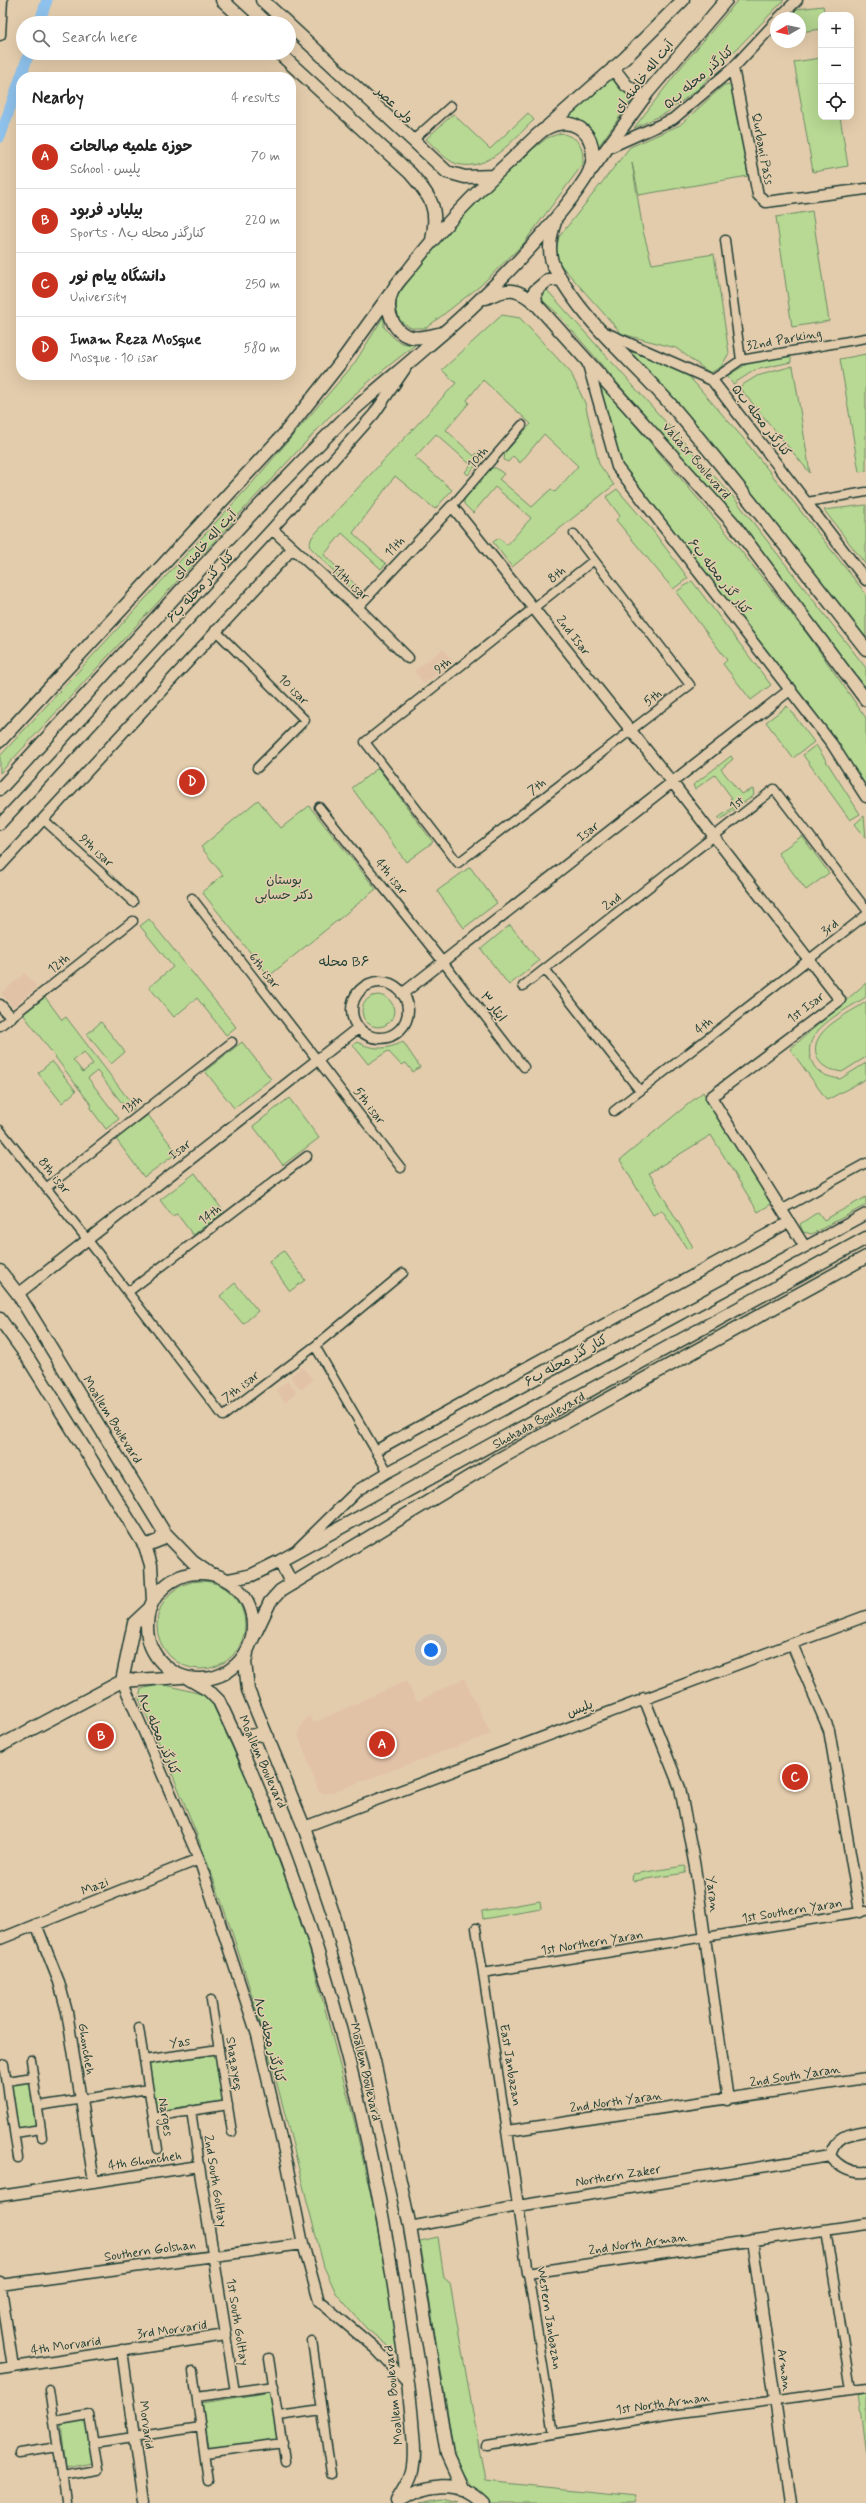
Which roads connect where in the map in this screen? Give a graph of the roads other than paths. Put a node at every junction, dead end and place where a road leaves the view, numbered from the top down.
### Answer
1 (2, 0) edge
2 (222, 0) edge
3 (262, 0) edge
4 (682, 0) edge
5 (726, 0) edge
6 (796, 0) edge
7 (785, 12) edge
8 (239, 16) edge
9 (279, 16) edge
10 (770, 28) edge
11 (296, 32) edge
12 (0, 35) edge
13 (288, 60) edge
14 (613, 68) junction
15 (733, 68) junction
16 (644, 98) junction
17 (451, 106) dead end
18 (543, 131) junction
19 (412, 141) junction
20 (606, 149) junction
21 (588, 174) junction
22 (494, 176) junction
23 (866, 188) edge
24 (556, 218) junction
25 (725, 240) dead end
26 (432, 241) junction
27 (561, 279) junction
28 (392, 292) junction
29 (474, 304) junction
30 (536, 304) junction
31 (595, 328) junction
32 (443, 333) junction
33 (866, 338) edge
34 (585, 357) junction
35 (412, 359) junction
36 (741, 360) junction
37 (712, 380) junction
38 (522, 425) dead end
39 (866, 492) edge
40 (807, 502) junction
41 (452, 506) junction
42 (272, 529) junction
43 (574, 534) dead end
44 (292, 549) junction
45 (594, 560) junction
46 (866, 580) edge
47 (357, 607) junction
48 (535, 608) junction
49 (216, 630) junction
50 (866, 649) edge
51 (408, 658) dead end
52 (791, 689) junction
53 (866, 700) edge
54 (630, 730) junction
55 (0, 741) edge
56 (257, 768) dead end
57 (672, 782) junction
58 (0, 789) edge
59 (866, 797) edge
60 (319, 807) dead end
61 (43, 819) junction
62 (0, 824) edge
63 (714, 837) junction
64 (458, 863) joint
65 (0, 866) edge
66 (192, 898) dead end
67 (133, 902) dead end
68 (866, 909) edge
69 (866, 915) edge
70 (133, 921) dead end
71 (809, 960) junction
72 (443, 962) junction
73 (546, 969) junction
74 (523, 986) dead end
75 (402, 994) junction
76 (0, 1005) edge
77 (11, 1017) junction
78 (0, 1026) edge
79 (358, 1028) junction
80 (232, 1042) dead end
81 (318, 1059) junction
82 (524, 1067) dead end
83 (640, 1091) junction
84 (614, 1111) dead end
85 (0, 1130) edge
86 (307, 1156) dead end
87 (866, 1162) edge
88 (401, 1168) dead end
89 (46, 1188) junction
90 (781, 1210) junction
91 (866, 1214) edge
92 (789, 1222) junction
93 (866, 1238) edge
94 (87, 1239) junction
95 (805, 1247) junction
96 (866, 1257) edge
97 (0, 1271) edge
98 (403, 1273) dead end
99 (128, 1292) junction
100 (18, 1294) junction
101 (0, 1319) edge
102 (314, 1346) junction
103 (614, 1376) junction
104 (622, 1392) junction
105 (377, 1450) junction
106 (388, 1472) junction
107 (164, 1532) junction
108 (145, 1546) junction
109 (294, 1553) junction
110 (280, 1561) junction
111 (210, 1574) junction
112 (228, 1580) junction
113 (292, 1584) junction
114 (151, 1604) junction
115 (866, 1616) edge
116 (252, 1640) junction
117 (792, 1644) junction
118 (247, 1652) junction
119 (185, 1678) junction
120 (122, 1681) junction
121 (644, 1698) junction
122 (268, 1737) junction
123 (0, 1746) edge
124 (242, 1749) junction
125 (304, 1827) junction
126 (199, 1859) junction
127 (863, 1911) edge
128 (36, 1924) junction
129 (476, 1928) dead end
130 (705, 1937) junction
131 (0, 1939) edge
132 (483, 1973) junction
133 (211, 2000) dead end
134 (139, 2028) dead end
135 (219, 2049) junction
136 (31, 2060) dead end
137 (144, 2060) junction
138 (4, 2064) dead end
139 (33, 2077) junction
140 (866, 2078) edge
141 (7, 2081) junction
142 (148, 2089) junction
143 (81, 2099) junction
144 (728, 2100) junction
145 (228, 2105) junction
146 (38, 2106) junction
147 (191, 2110) junction
148 (153, 2117) junction
149 (507, 2131) junction
150 (866, 2131) edge
151 (232, 2132) dead end
152 (15, 2134) junction
153 (158, 2149) dead end
154 (830, 2156) junction
155 (18, 2158) dead end
156 (199, 2166) junction
157 (866, 2172) edge
158 (94, 2182) junction
159 (0, 2196) edge
160 (518, 2206) junction
161 (866, 2224) edge
162 (410, 2227) junction
163 (826, 2230) junction
164 (752, 2240) junction
165 (303, 2244) junction
166 (214, 2256) junction
167 (528, 2272) junction
168 (0, 2284) edge
169 (226, 2335) junction
170 (312, 2341) dead end
171 (122, 2350) junction
172 (269, 2358) dead end
173 (13, 2367) junction
174 (0, 2369) edge
175 (193, 2371) dead end
176 (408, 2383) junction
177 (274, 2386) junction
178 (866, 2388) edge
179 (49, 2390) dead end
180 (851, 2390) junction
181 (235, 2392) junction
182 (197, 2398) junction
183 (775, 2401) junction
184 (322, 2410) junction
185 (279, 2416) junction
186 (54, 2421) junction
187 (201, 2427) junction
188 (554, 2434) junction
189 (135, 2437) junction
190 (93, 2443) junction
191 (283, 2443) junction
192 (487, 2445) dead end
193 (58, 2447) junction
194 (19, 2453) dead end
195 (205, 2453) junction
196 (285, 2461) dead end
197 (331, 2474) dead end
198 (62, 2476) junction
199 (208, 2482) dead end
200 (464, 2490) junction
201 (66, 2500) dead end
202 (396, 2502) edge
203 (144, 2503) edge
204 (484, 2503) edge
205 (790, 2503) edge

1 - 12 street
2 - 8 main road
3 - 9 main road
4 - 14 main road, آیت اله خامنه ای
5 - 16 main road, آیت اله خامنه ای
6 - 7 street
10 - 15 street, کنارگذر محله ب۵
11 - 19 main road, ولی عصر
13 - 26 main road
14 - 16 main road
14 - 18 main road, آیت اله خامنه ای
15 - 20 street, کنارگذر محله ب۵
15 - 23 street, Qurbani Pass
16 - 20 main road, آیت اله خامنه ای
17 - 19 street
18 - 21 main road
18 - 22 main road, آیت اله خامنه ای
19 - 22 main road, ولی عصر
20 - 21 main road, آیت اله خامنه ای
21 - 24 main road, آیت اله خامنه ای
22 - 26 main road, آیت اله خامنه ای
24 - 27 main road, Valiasr Boulevard
24 - 29 main road
25 - 36 street
26 - 28 main road, آیت اله خامنه ای
27 - 30 main road
27 - 31 main road, Valiasr Boulevard
28 - 32 main road
28 - 55 main road, آیت اله خامنه ای
29 - 30 main road, Valiasr Boulevard
29 - 32 main road, آیت اله خامنه ای
30 - 34 main road, Valiasr Boulevard
31 - 37 street, کنارگذر محله ب۵
31 - 50 main road, Valiasr Boulevard
32 - 35 main road, آیت اله خامنه ای
33 - 36 street, 32nd Parking
34 - 52 street, کنار گذر محله ب۶
34 - 53 main road, Valiasr Boulevard
35 - 42 street, کنار گذر محله ب۶
35 - 58 main road, آیت اله خامنه ای
36 - 37 street, 32nd Parking
37 - 40 street, کنارگذر محله ب۵
38 - 41 street, 10th
39 - 40 street
40 - 46 street, کنارگذر محله ب۵
41 - 47 street, 11th
41 - 48 street, 2nd Isar
42 - 44 street, 11th isar
42 - 62 street, کنار گذر محله ب۶
43 - 45 street
44 - 47 street, 11th isar
44 - 49 street
45 - 48 street, 8th
45 - 54 street, 5th
47 - 51 street, 11th isar
48 - 54 street, 2nd Isar
48 - 64 street, 9th
49 - 56 street, 10 isar
49 - 61 street
52 - 57 street, Isar
52 - 59 street, کنار گذر محله ب۶
54 - 57 street, 2nd Isar
54 - 64 street, 7th
57 - 63 street, 1st Isar
57 - 72 street, Isar
60 - 72 street, 4th isar
61 - 65 street
61 - 67 street, 9th isar
63 - 68 street, 1st
63 - 71 street, 1st Isar
63 - 73 street, 2nd
66 - 81 street, 6th isar
69 - 71 street, 3rd
70 - 77 street, 12th
71 - 83 street, 4th
71 - 90 street, 1st Isar
72 - 75 street, Isar
72 - 82 street, ایثار ۳
73 - 74 street, 2nd
73 - 83 street
75 - 79 street
75 - 79 street
76 - 77 street
77 - 78 street, 12th
79 - 81 street, Isar
80 - 89 street, 13th
81 - 88 street, 5th isar
81 - 94 street, Isar
83 - 84 street, 4th
85 - 89 street, 8th isar
86 - 99 street, 14th
87 - 90 street
89 - 94 street, 8th isar
90 - 92 street, 1st Isar
91 - 95 street, کنار گذر محله ب۶
92 - 95 street, 1st Isar
92 - 105 street
93 - 103 main road, Shohada Boulevard
94 - 99 street, 7th isar
94 - 100 street, Isar
95 - 106 street, کنار گذر محله ب۶
96 - 104 main road, Shohada Boulevard
97 - 100 main road, Moallem Boulevard
98 - 102 street
99 - 102 street, 7th isar
100 - 107 main road, Moallem Boulevard
101 - 108 main road
102 - 105 street
103 - 104 main road
103 - 109 main road, Shohada Boulevard
104 - 113 main road, Shohada Boulevard
105 - 106 street
106 - 109 street, کنار گذر محله ب۶
107 - 108 main road
107 - 111 main road, Moallem Boulevard
108 - 114 main road
109 - 110 main road, Shohada Boulevard
110 - 112 main road, Shohada Boulevard
110 - 113 main road
111 - 112 main road
111 - 114 main road
112 - 116 main road
113 - 116 main road, Shohada Boulevard
114 - 119 main road
114 - 120 main road
115 - 117 street, پلیس
116 - 118 main road
117 - 121 street, پلیس
117 - 127 street
118 - 119 main road
118 - 122 main road, Moallem Boulevard
119 - 120 main road
119 - 124 main road, Moallem Boulevard
120 - 123 main road
120 - 126 street, کنارگذر محله ب۸
121 - 125 street, پلیس
121 - 130 street, Yaran
122 - 124 main road
122 - 125 main road, Moallem Boulevard
124 - 176 main road, Moallem Boulevard
125 - 162 main road, Moallem Boulevard
126 - 128 street, Mazi
126 - 165 street, کنارگذر محله ب۸
127 - 130 street, 1st Southern Yaran
128 - 131 street, Mazi
128 - 143 street, Ghoncheh
129 - 132 street, East Janbazan
130 - 132 street, 1st Northern Yaran
130 - 144 street, Yaran
132 - 149 street, East Janbazan
133 - 135 street, Shaqayeq
134 - 137 street, Narges
135 - 137 street, Yas
135 - 145 street, Shaqayeq
136 - 139 street
137 - 142 street, Narges
138 - 141 street
139 - 141 street
139 - 146 street
140 - 144 street, 2nd South Yaran
141 - 152 street
142 - 143 street
142 - 148 street, Narges
143 - 146 street
143 - 158 street, Ghoncheh
144 - 149 street, 2nd North Yaran
145 - 147 street
145 - 151 street, Shaqayeq
146 - 152 street
147 - 148 street
147 - 156 street, 2nd South GolHay
148 - 153 street, Narges
149 - 160 street, East Janbazan
150 - 154 street
152 - 155 street
154 - 157 street
154 - 160 street, Northern Zaker
156 - 158 street, 4th Ghoncheh
156 - 166 street, 2nd South GolHay
158 - 159 street, 4th Ghoncheh
160 - 162 street, Northern Zaker
160 - 167 street, Western Janbazan
161 - 163 street, 2nd North Arman
162 - 200 main road, Moallem Boulevard
163 - 164 street, 2nd North Arman
163 - 180 street
164 - 167 street, 2nd North Arman
164 - 183 street, Arman
165 - 166 street, Southern Golshan
165 - 176 street, کنارگذر محله ب۸
166 - 168 street, Southern Golshan
166 - 169 street, 1st South GolHay
167 - 188 street, Western Janbazan
168 - 173 street
169 - 171 street, 3rd Morvarid
169 - 181 street, 1st South GolHay
170 - 184 street
171 - 173 street, 4th Morvarid
171 - 189 street, Morvarid
172 - 177 street
173 - 174 street, 4th Morvarid
175 - 182 street
176 - 202 main road, Moallem Boulevard
177 - 181 street
177 - 185 street
178 - 180 street, 1st North Arman
179 - 186 street
180 - 183 street, 1st North Arman
181 - 182 street
182 - 187 street
183 - 188 street, 1st North Arman
183 - 205 street, Arman
184 - 185 street
184 - 197 street
185 - 191 street
186 - 190 street
186 - 193 street
187 - 189 street
187 - 195 street
188 - 192 street, 1st North Arman
189 - 190 street
189 - 203 street, Morvarid
190 - 198 street
191 - 195 street
191 - 196 street
193 - 194 street
193 - 198 street
195 - 199 street
198 - 201 street
200 - 202 main road
200 - 204 main road

